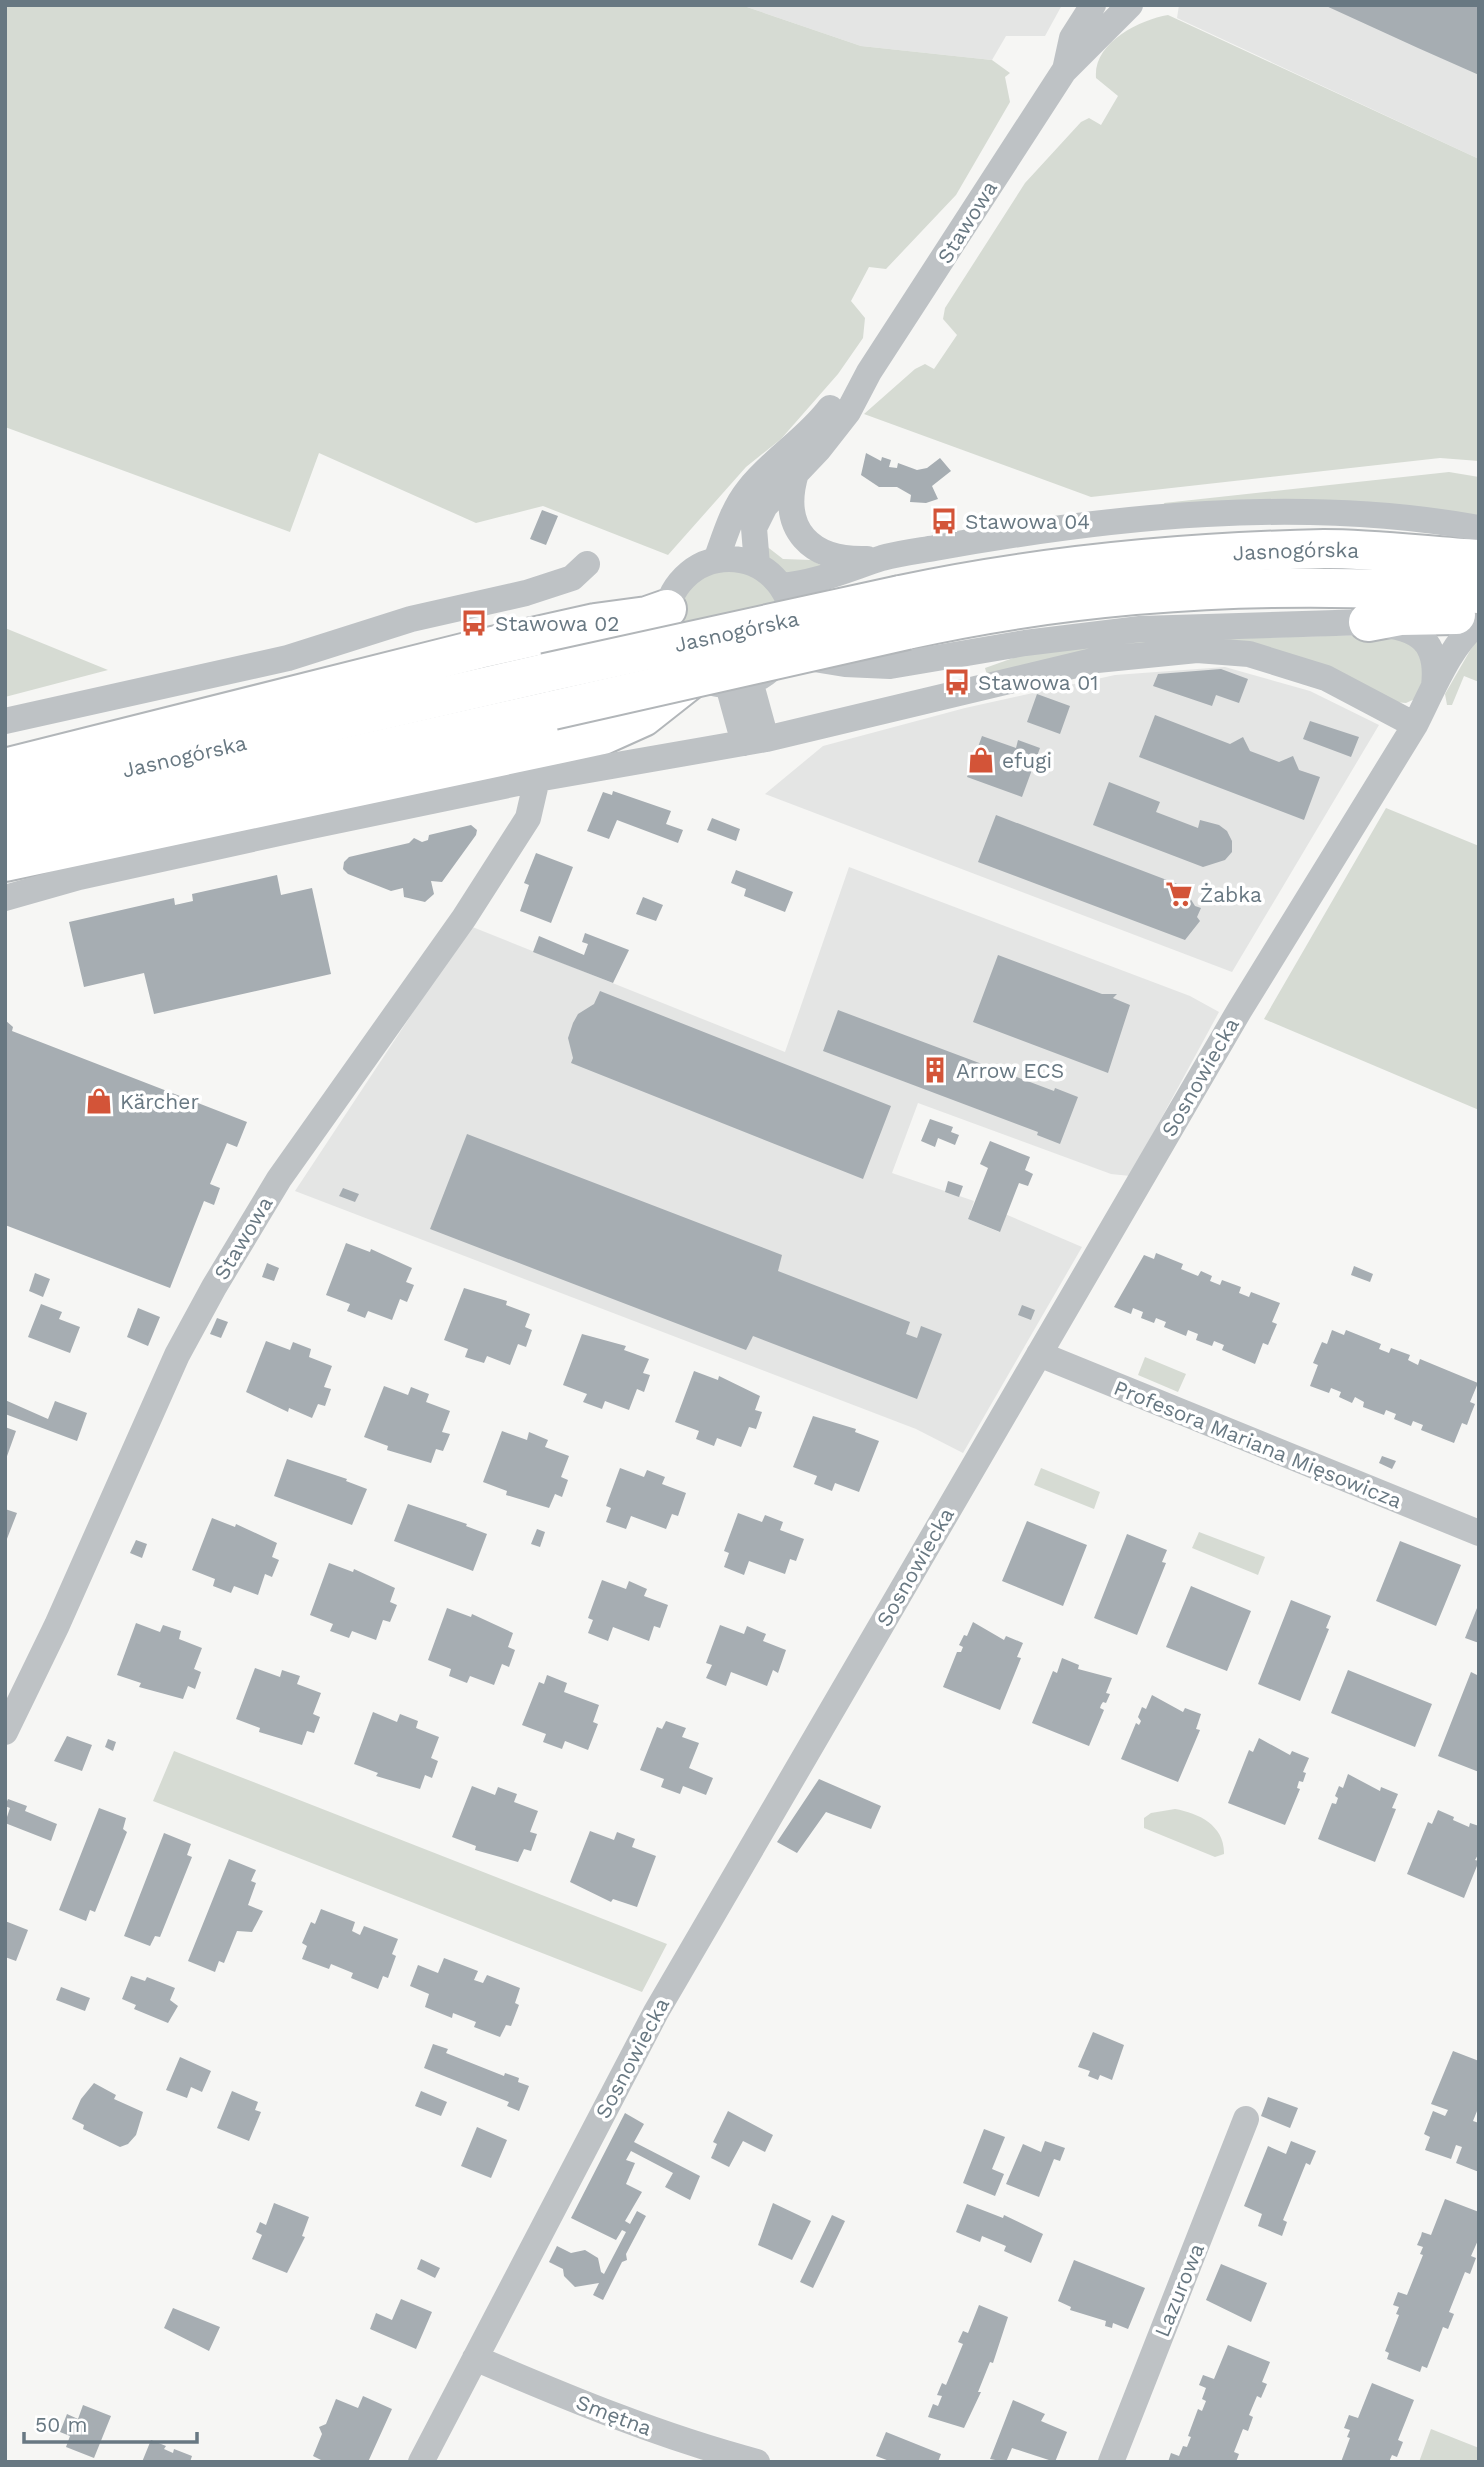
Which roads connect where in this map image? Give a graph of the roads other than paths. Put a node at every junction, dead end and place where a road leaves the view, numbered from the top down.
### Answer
1 (1093, 5) edge
2 (1130, 5) edge
3 (1064, 71) junction
4 (869, 372) junction
5 (796, 473) junction
6 (1479, 528) edge
7 (883, 558) junction
8 (1479, 559) edge
9 (716, 560) junction
10 (587, 564) dead end
11 (757, 565) junction
12 (780, 586) junction
13 (1479, 594) edge
14 (667, 609) junction
15 (903, 612) junction
16 (1479, 614) edge
17 (1368, 622) junction
18 (1479, 622) edge
19 (785, 651) junction
20 (724, 681) junction
21 (1434, 686) junction
22 (5, 721) edge
23 (1415, 725) junction
24 (755, 741) junction
25 (5, 768) edge
26 (537, 779) junction
27 (5, 797) edge
28 (5, 834) edge
29 (5, 862) edge
30 (5, 898) edge
31 (1039, 1354) junction
32 (1479, 1533) edge
33 (5, 1732) edge
34 (1247, 2119) dead end
35 (475, 2358) junction
36 (421, 2462) edge
37 (757, 2462) edge
38 (1111, 2462) edge

1 - 3 street, Stawowa
2 - 3 street, Stawowa
3 - 4 street, Stawowa
4 - 5 street, Stawowa
4 - 9 street, Stawowa
5 - 7 street
5 - 11 street, Stawowa
6 - 7 street, Jasnogórska
7 - 12 street, Jasnogórska
8 - 15 main road, Jasnogórska
9 - 11 street
9 - 14 street
10 - 22 street
11 - 12 street
12 - 19 street
13 - 15 main road, Jasnogórska
14 - 20 street
14 - 25 main road
15 - 27 main road, Jasnogórska, bridge
15 - 28 main road, Jasnogórska, bridge
16 - 17 main road
17 - 19 street, Jasnogórska
17 - 21 street, Sosnowiecka
18 - 21 street, Sosnowiecka
19 - 20 street
20 - 24 street
20 - 29 main road
21 - 23 street, Sosnowiecka
23 - 24 street
23 - 31 street, Sosnowiecka
24 - 26 street
26 - 30 street
26 - 33 street, Stawowa
31 - 32 street, Profesora Mariana Mięsowicza
31 - 35 street, Sosnowiecka
34 - 38 street, Lazurowa
35 - 36 street, Sosnowiecka
35 - 37 street, Smętna

